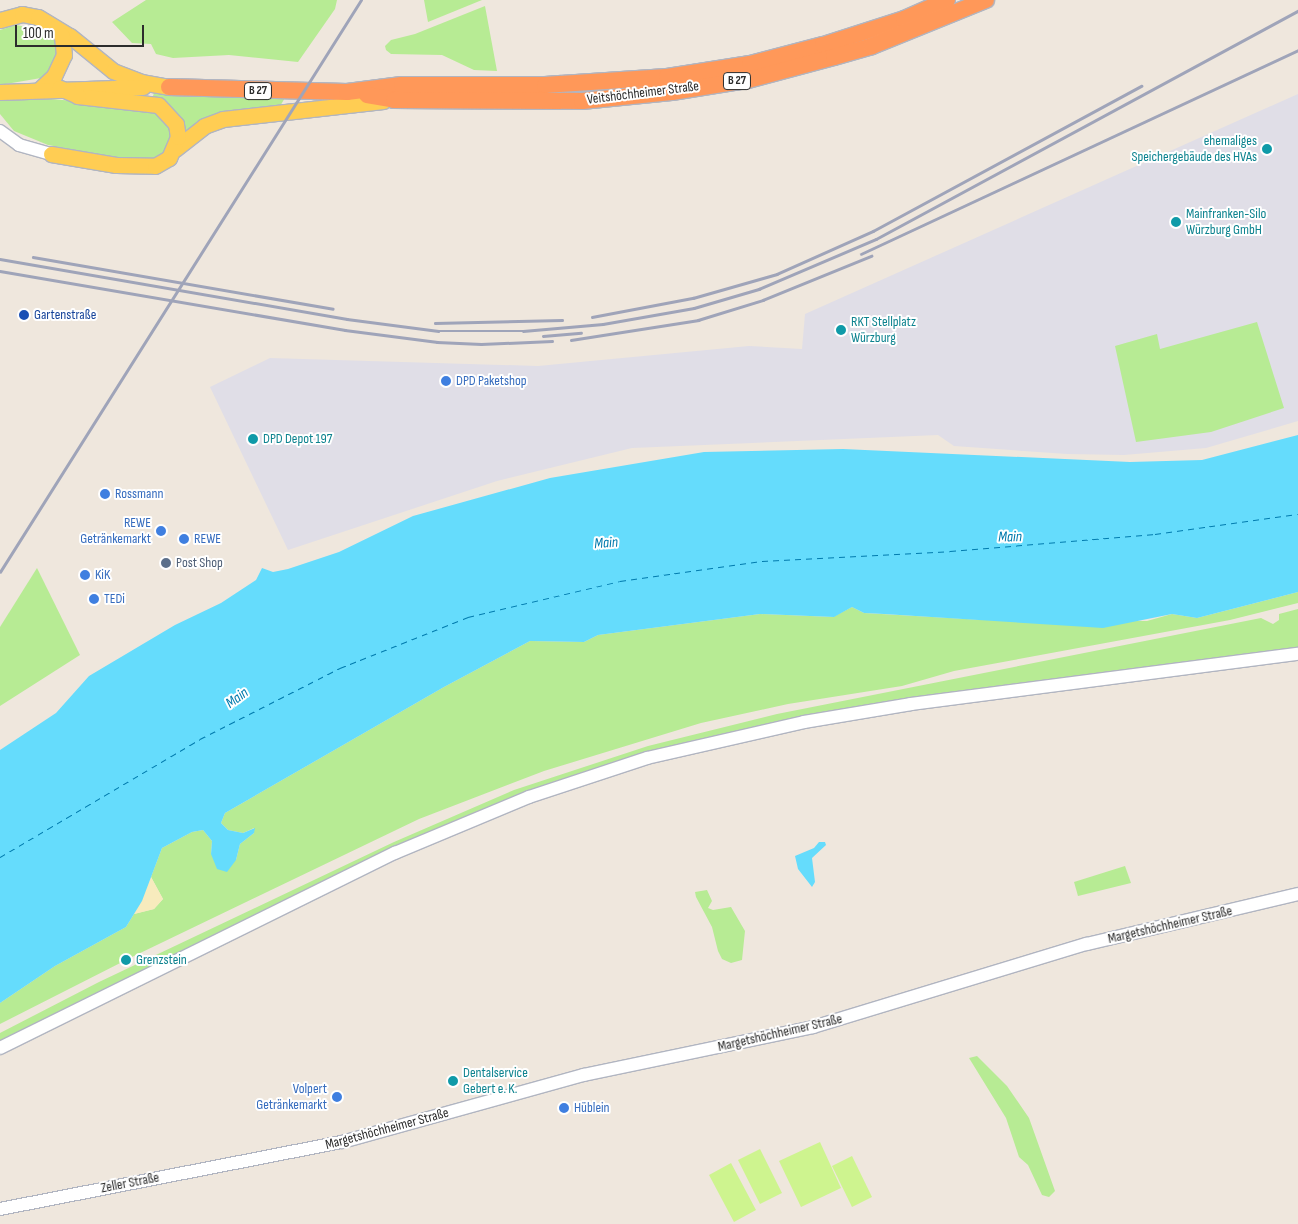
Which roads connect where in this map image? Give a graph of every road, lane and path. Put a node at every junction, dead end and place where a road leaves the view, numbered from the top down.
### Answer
1 (947, 0) edge
2 (986, 0) edge
3 (0, 20) edge
4 (52, 25) junction
5 (169, 87) junction
6 (60, 88) junction
7 (40, 89) junction
8 (0, 92) edge
9 (347, 92) junction
10 (394, 100) junction
11 (0, 131) edge
12 (175, 149) junction
13 (51, 154) joint
14 (1298, 654) edge
15 (1298, 894) edge
16 (0, 1048) edge
17 (260, 1158) joint
18 (0, 1209) edge

1 - 9 highway, Veitshöchheimer Straße / B 27
2 - 10 highway, Veitshöchheimer Straße / B 27
3 - 4 main road
4 - 5 main road
4 - 7 main road
5 - 6 main road, B 27
5 - 9 highway, Veitshöchheimer Straße / B 27
6 - 7 main road, B 27
6 - 12 main road
7 - 8 main road, B 27
9 - 10 highway, Veitshöchheimer Straße / B 27
10 - 12 main road
11 - 13 street
12 - 13 main road
14 - 16 street
15 - 17 street, Margetshöchheimer Straße
17 - 18 street, Zeller Straße

